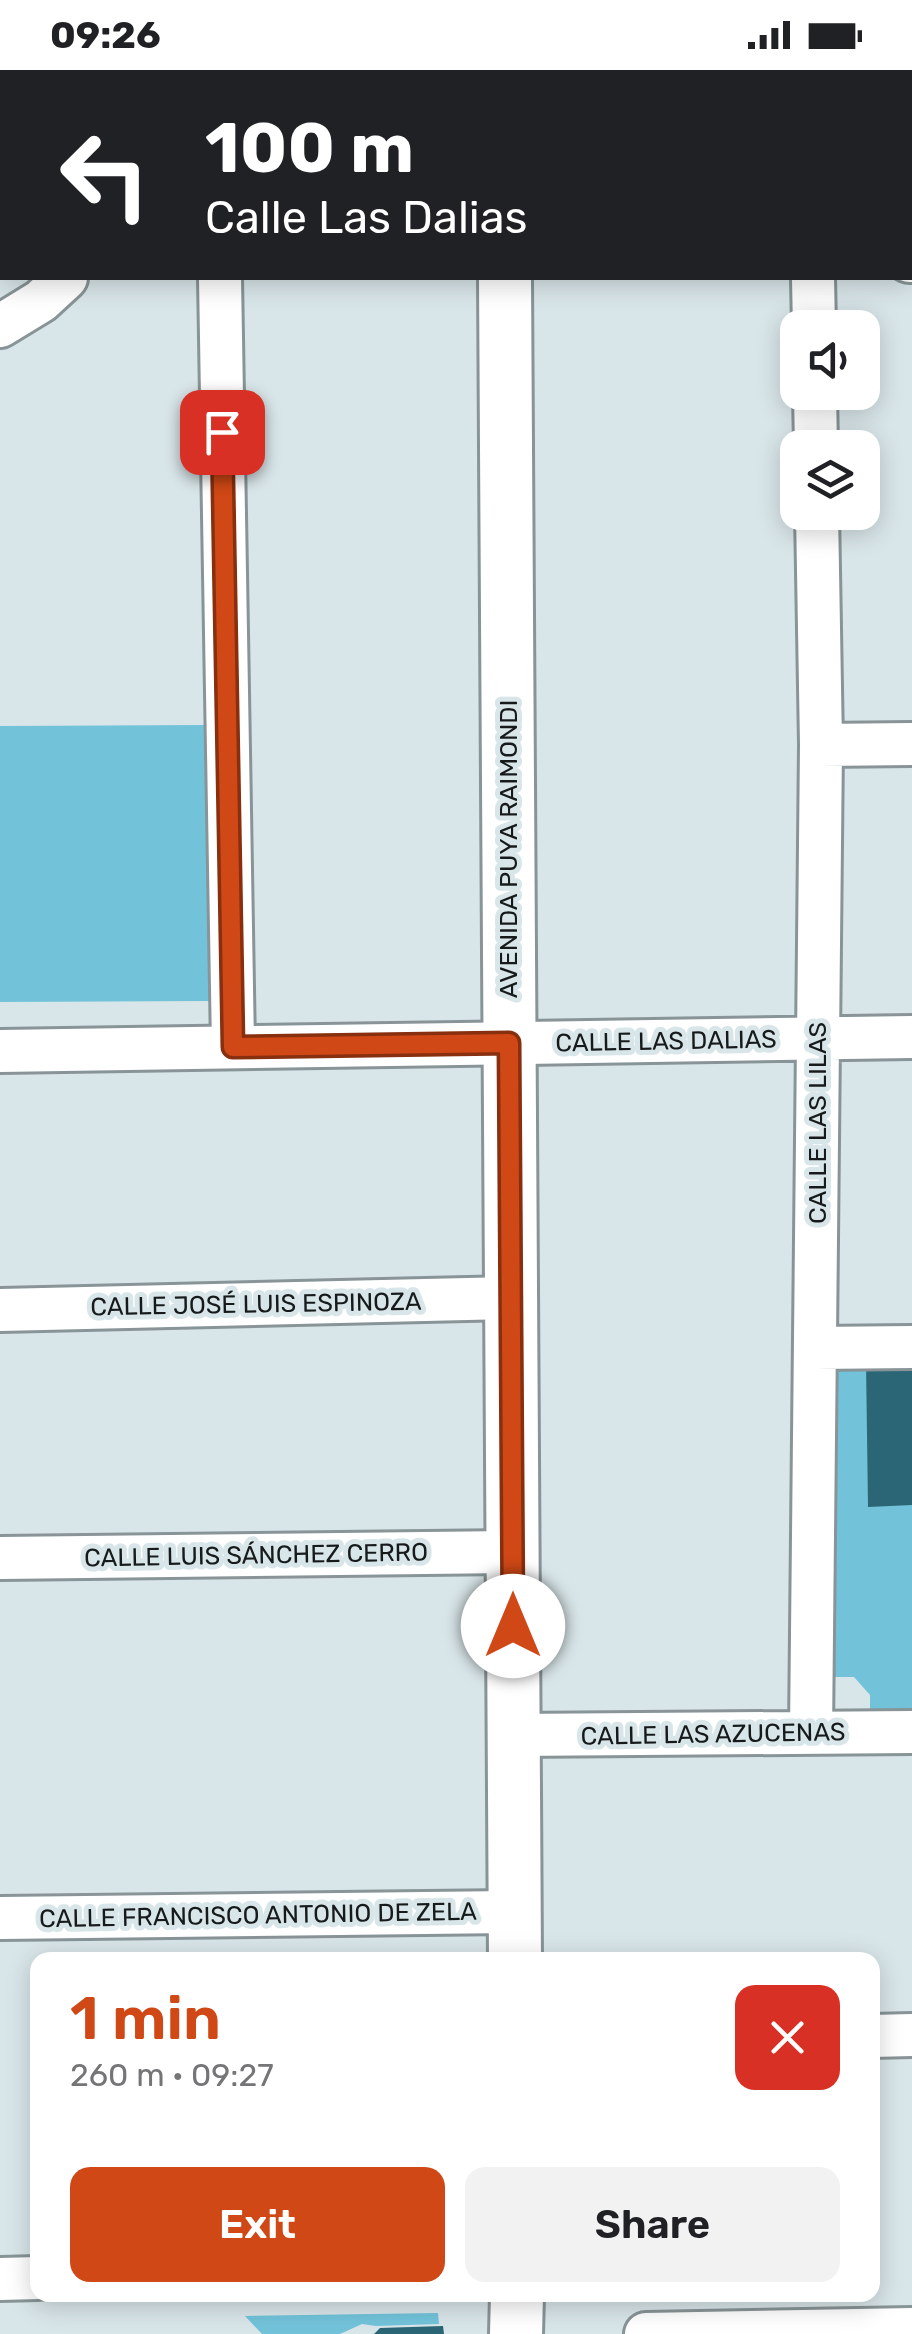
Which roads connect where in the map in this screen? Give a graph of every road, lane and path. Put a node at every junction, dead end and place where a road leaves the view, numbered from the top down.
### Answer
1 (64, 280) edge
2 (220, 280) edge
3 (505, 280) edge
4 (813, 280) edge
5 (814, 310) edge
6 (0, 326) edge
7 (817, 530) edge
8 (912, 744) edge
9 (821, 745) junction
10 (912, 1037) edge
11 (818, 1038) junction
12 (509, 1043) junction
13 (233, 1047) junction
14 (0, 1051) edge
15 (512, 1298) junction
16 (0, 1310) edge
17 (912, 1347) edge
18 (815, 1348) junction
19 (513, 1552) junction
20 (0, 1558) edge
21 (912, 1732) edge
22 (810, 1733) junction
23 (514, 1736) junction
24 (0, 1918) edge
25 (515, 1936) edge
26 (880, 2036) edge
27 (912, 2036) edge
28 (30, 2278) edge
29 (0, 2279) edge
30 (517, 2302) edge
31 (912, 2329) edge
32 (804, 2332) edge
33 (516, 2334) edge
34 (646, 2334) edge

1 - 6 street
2 - 13 street
3 - 12 street, AVENIDA PUYA RAIMONDI
4 - 5 street
7 - 9 street, CALLE LAS LILAS
8 - 9 street
9 - 11 street, CALLE LAS LILAS
10 - 11 street, CALLE LAS DALIAS
11 - 12 street, CALLE LAS DALIAS
11 - 18 street, CALLE LAS LILAS
12 - 13 street, CALLE LAS DALIAS
12 - 15 street, AVENIDA PUYA RAIMONDI
13 - 14 street, CALLE LAS DALIAS
15 - 16 street, CALLE JOSÉ LUIS ESPINOZA
15 - 19 street, AVENIDA PUYA RAIMONDI
17 - 18 street
18 - 22 street, CALLE LAS LILAS
19 - 20 street, CALLE LUIS SÁNCHEZ CERRO
19 - 23 street, AVENIDA PUYA RAIMONDI
21 - 22 street, CALLE LAS AZUCENAS
22 - 23 street, CALLE LAS AZUCENAS
23 - 25 street, AVENIDA PUYA RAIMONDI
24 - 25 street, CALLE FRANCISCO ANTONIO DE ZELA
26 - 27 street
28 - 29 street
30 - 33 street
31 - 32 street
32 - 34 street

